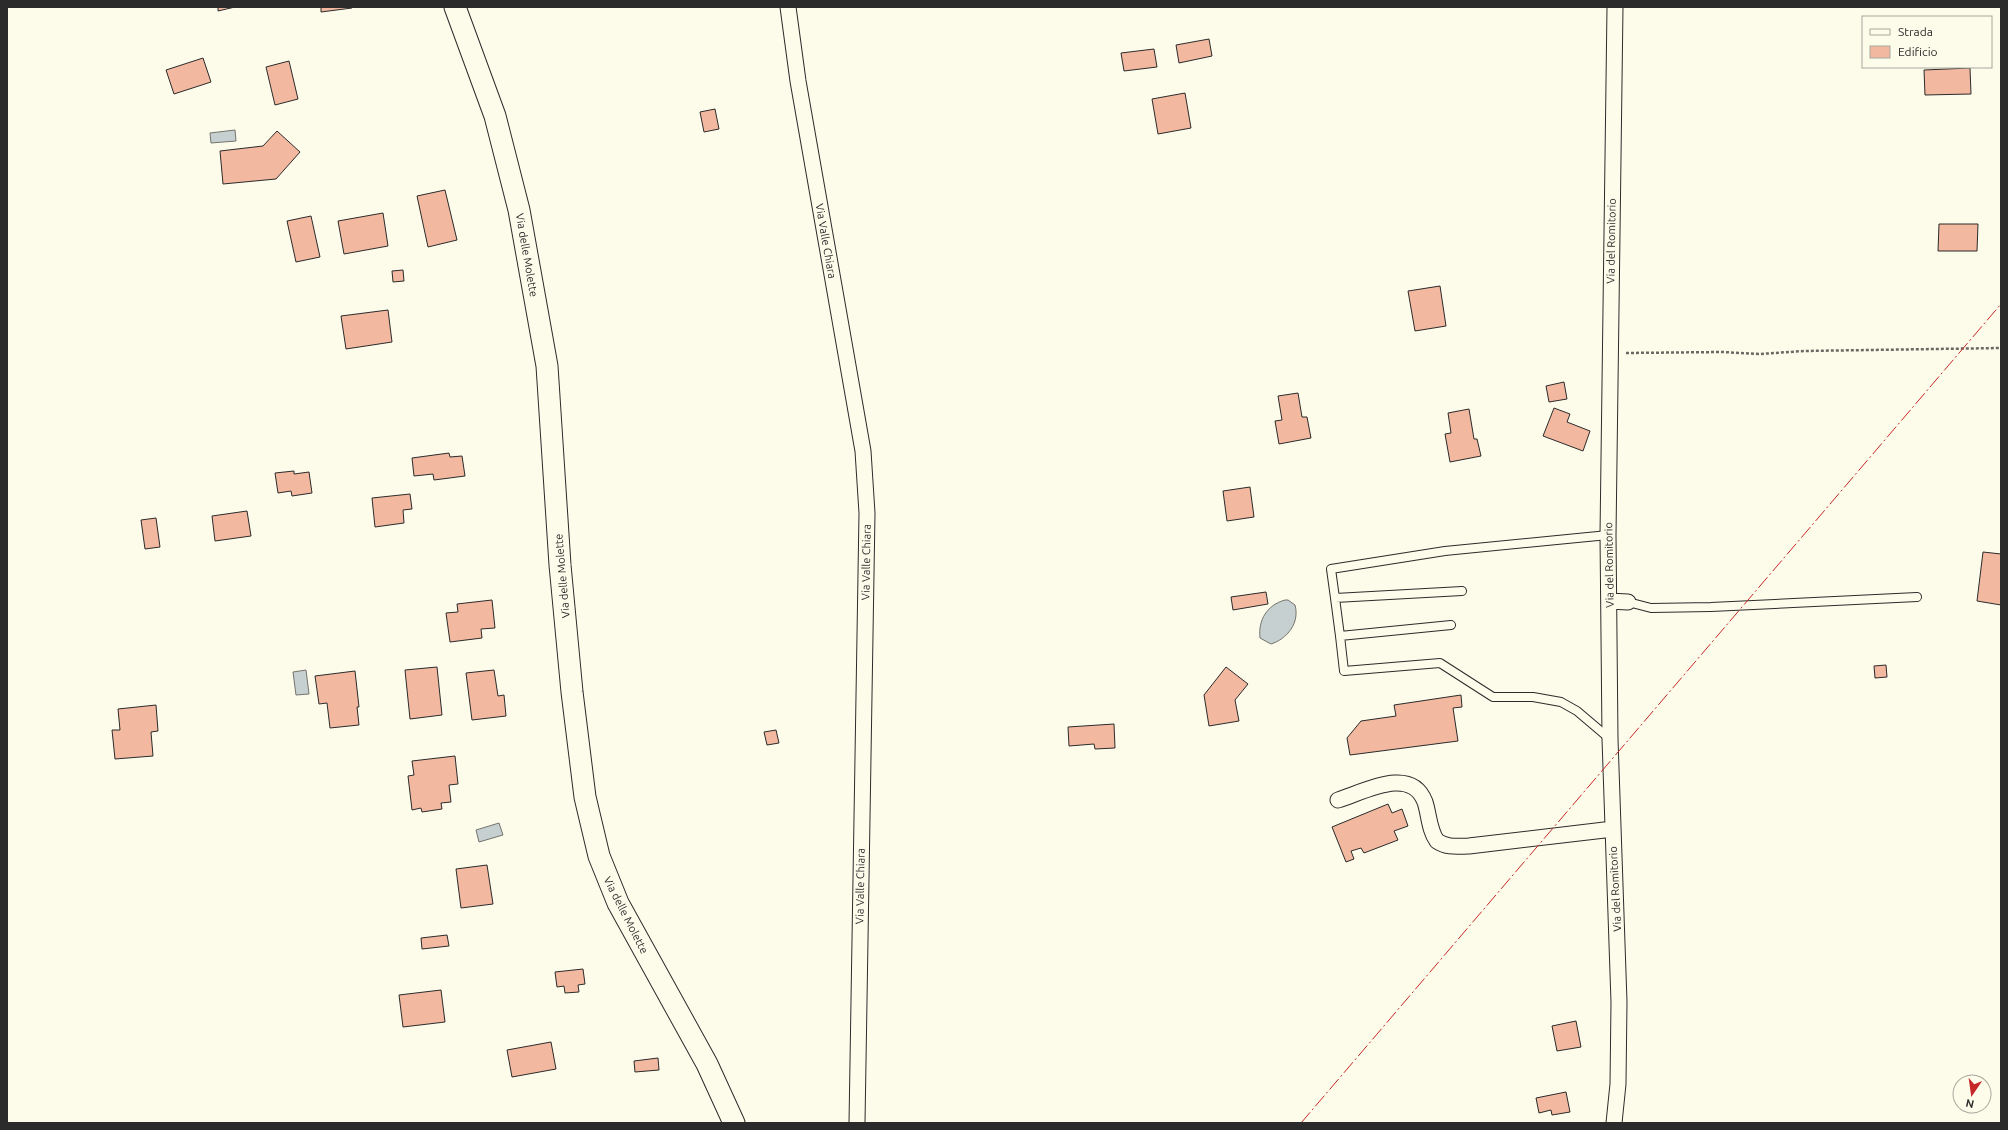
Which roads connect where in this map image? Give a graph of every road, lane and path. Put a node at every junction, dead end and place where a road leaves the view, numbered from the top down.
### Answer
1 (455, 7) edge
2 (788, 7) edge
3 (1615, 7) edge
4 (2001, 348) edge
5 (1610, 356) junction
6 (1608, 535) junction
7 (1462, 591) dead end
8 (1917, 597) dead end
9 (1335, 598) junction
10 (1609, 601) junction
11 (1628, 602) joint
12 (1452, 625) dead end
13 (1340, 636) junction
14 (1610, 739) junction
15 (1338, 800) dead end
16 (1613, 829) junction
17 (734, 1123) edge
18 (857, 1123) edge
19 (1614, 1123) edge

1 - 17 street, Via delle Molette
2 - 18 street, Via Valle Chiara
3 - 5 street, Via del Romitorio
4 - 5 path
5 - 6 street, Via del Romitorio
6 - 9 lane
6 - 10 street, Via del Romitorio
7 - 9 lane
8 - 11 lane
9 - 13 lane
10 - 11 street
10 - 14 street, Via del Romitorio
12 - 13 lane
13 - 14 lane
14 - 16 street, Via del Romitorio
15 - 16 street
16 - 19 street, Via del Romitorio

